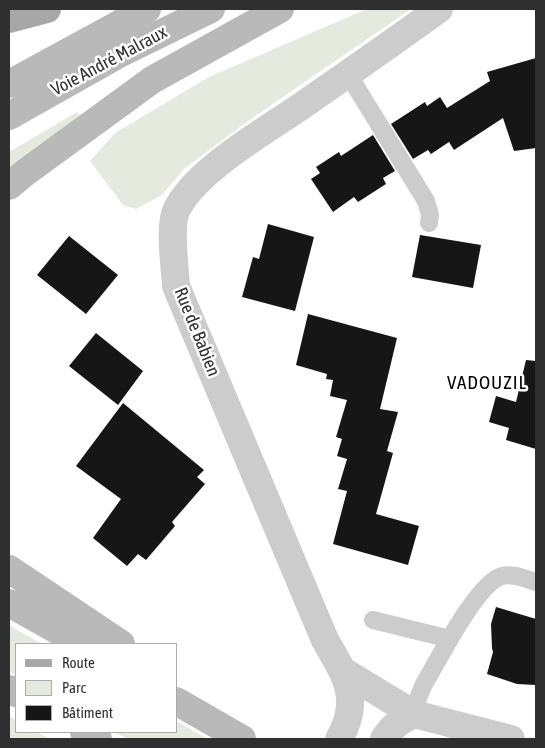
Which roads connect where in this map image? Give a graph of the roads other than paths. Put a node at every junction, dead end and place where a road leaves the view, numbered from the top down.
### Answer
1 (47, 9) edge
2 (147, 9) edge
3 (211, 9) edge
4 (280, 9) edge
5 (439, 9) edge
6 (9, 18) edge
7 (348, 74) junction
8 (9, 84) edge
9 (9, 116) edge
10 (9, 186) edge
11 (429, 223) dead end
12 (9, 569) edge
13 (536, 582) edge
14 (9, 602) edge
15 (373, 620) dead end
16 (450, 639) junction
17 (80, 643) edge
18 (120, 643) edge
19 (343, 671) junction
20 (178, 691) edge
21 (178, 701) edge
22 (414, 714) junction
23 (86, 733) edge
24 (234, 735) edge
25 (98, 739) edge
26 (339, 739) edge
27 (384, 739) edge
28 (511, 739) edge

1 - 6 main road
2 - 8 main road, Voie André Malraux
3 - 9 main road, Voie André Malraux
4 - 10 main road
5 - 7 street, Rue de Babien
7 - 11 lane
7 - 19 street, Rue de Babien
12 - 18 main road
13 - 16 lane
14 - 17 main road
15 - 16 lane
16 - 22 lane
19 - 22 street
19 - 26 street, Rue de Babien
20 - 24 main road
21 - 24 main road
22 - 27 street
22 - 28 street
23 - 25 main road

